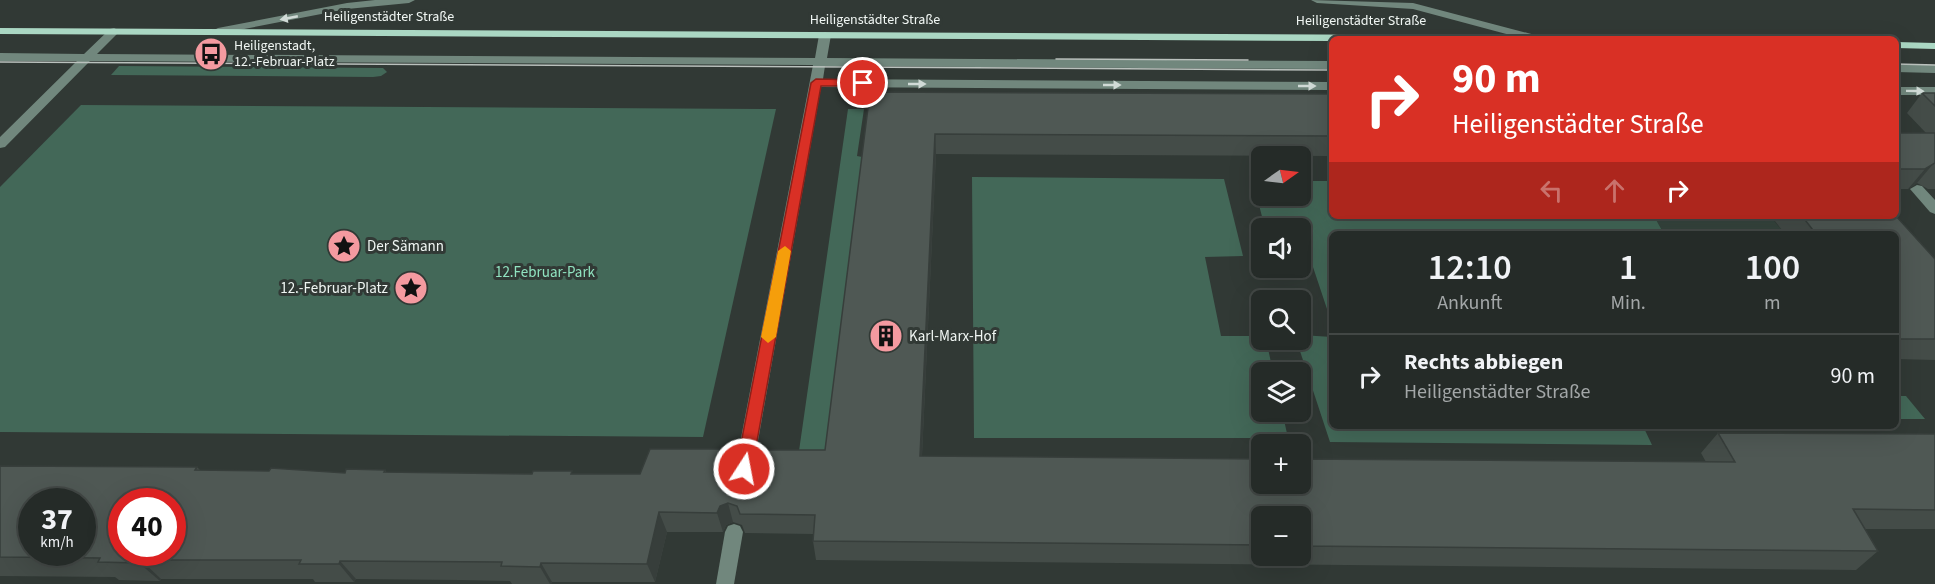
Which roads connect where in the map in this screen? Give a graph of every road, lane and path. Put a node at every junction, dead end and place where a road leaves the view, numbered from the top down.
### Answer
1 (409, 0) edge
2 (1317, 0) edge
3 (0, 31) edge
4 (114, 31) junction
5 (218, 31) junction
6 (825, 34) junction
7 (1329, 36) edge
8 (1527, 36) edge
9 (1899, 45) edge
10 (1935, 46) edge
11 (0, 57) edge
12 (87, 58) junction
13 (820, 62) junction
14 (1329, 65) edge
15 (1899, 69) edge
16 (1935, 69) edge
17 (816, 83) junction
18 (1329, 86) edge
19 (1899, 91) edge
20 (1935, 91) edge
21 (0, 144) edge
22 (1917, 189) edge
23 (1935, 209) edge
24 (744, 469) edge
25 (734, 532) edge
26 (725, 584) edge

1 -> 5 street, Heiligenstädter Straße
2 - 8 street, Heiligenstädter Straße
3 - 4 main road, Heiligenstädter Straße
4 - 5 main road, Heiligenstädter Straße
4 - 12 street
5 - 6 main road, Heiligenstädter Straße
6 - 7 main road, Heiligenstädter Straße
6 - 13 street
9 - 10 main road
11 - 12 street
12 - 13 street
12 - 21 street
13 - 14 street
13 - 17 street
15 - 16 street
17 -> 18 street
17 - 24 street
19 -> 20 street
22 - 23 street
25 - 26 street

